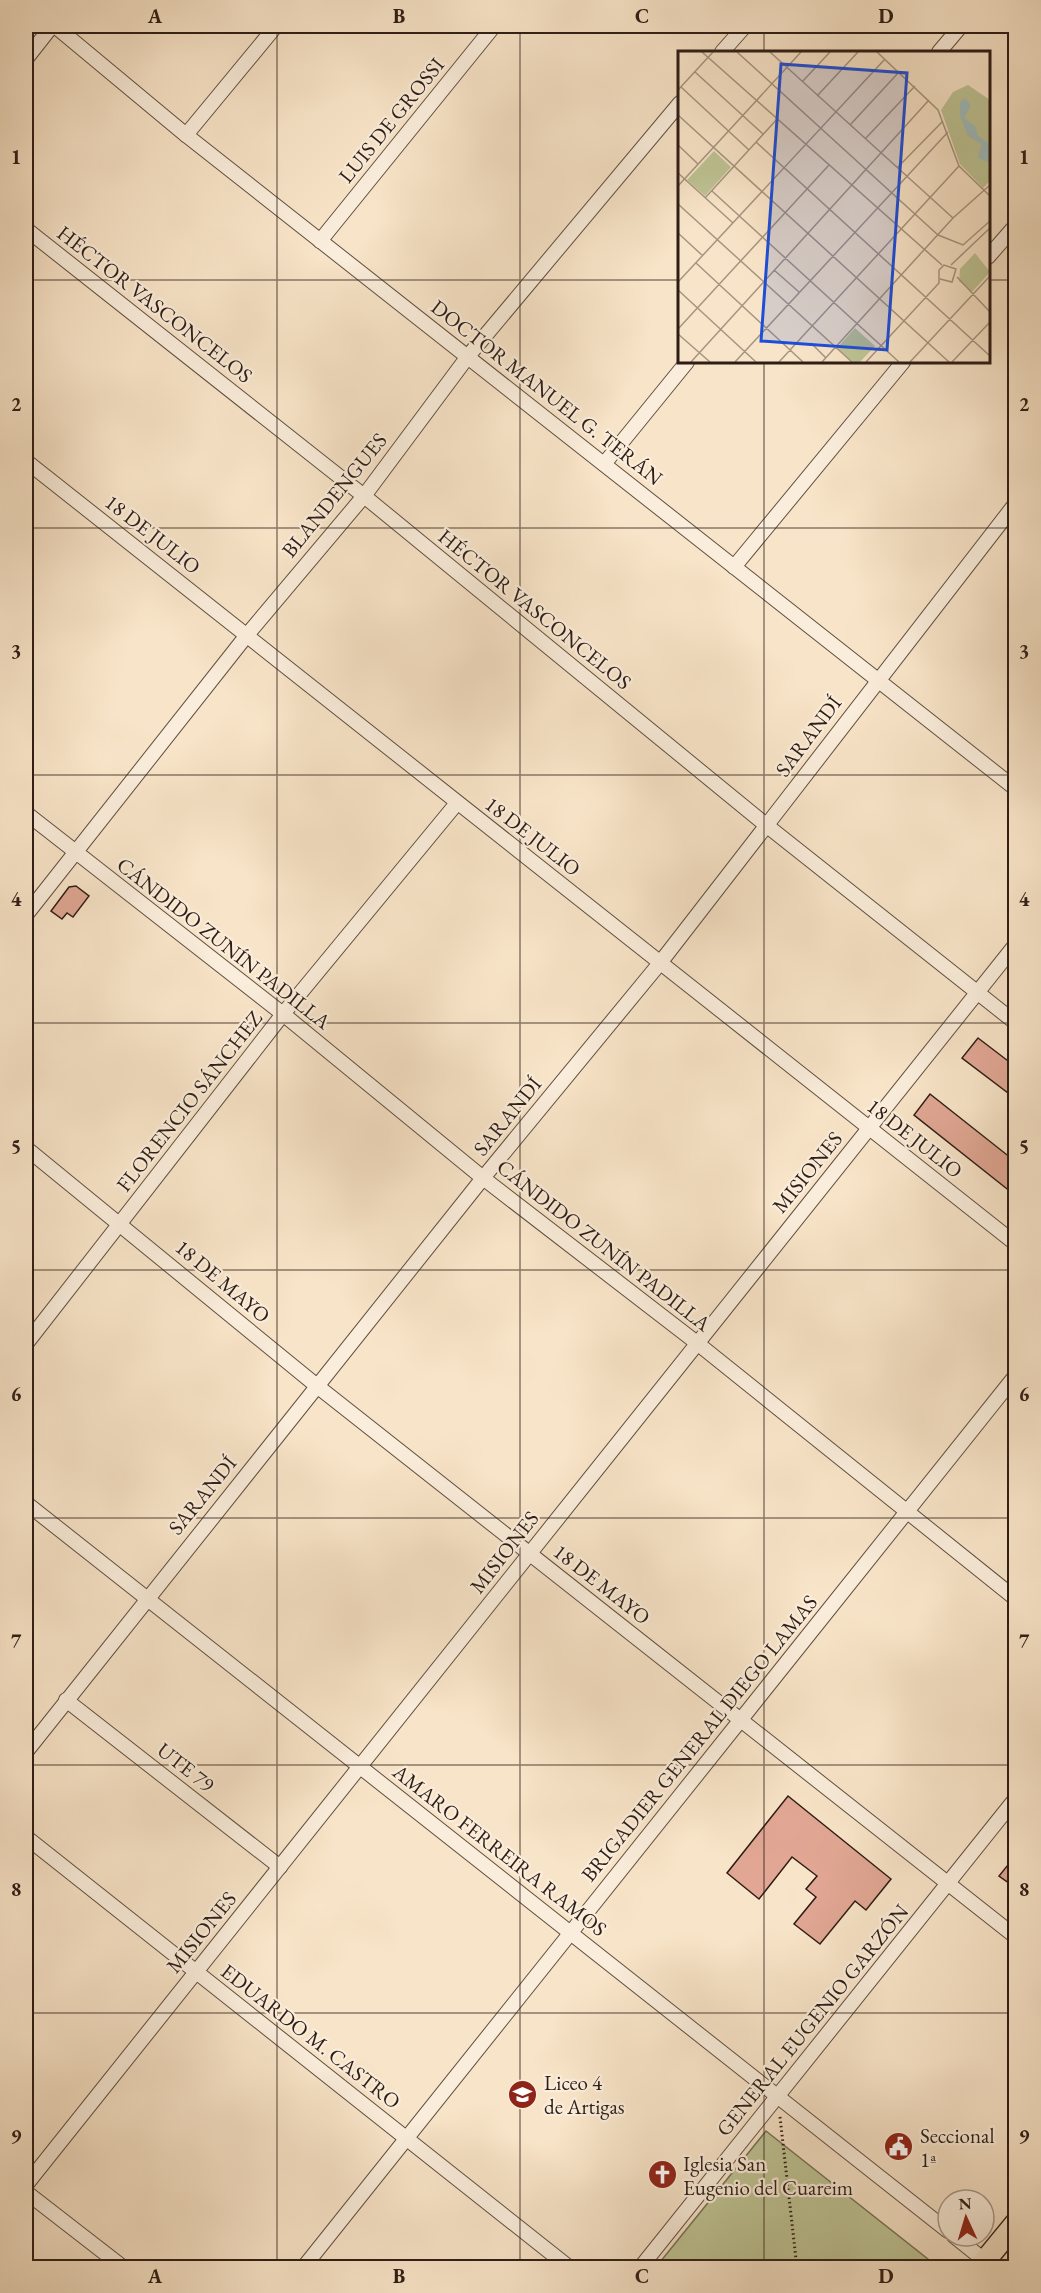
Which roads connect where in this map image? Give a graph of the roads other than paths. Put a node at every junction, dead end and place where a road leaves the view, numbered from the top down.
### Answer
1 (54, 26) edge
2 (276, 26) edge
3 (494, 26) edge
4 (745, 26) edge
5 (961, 26) edge
6 (1010, 26) edge
7 (1016, 30) edge
8 (723, 51) edge
9 (940, 51) edge
10 (26, 59) edge
11 (678, 105) edge
12 (186, 135) junction
13 (1016, 225) edge
14 (26, 229) edge
15 (320, 241) junction
16 (990, 255) edge
17 (469, 355) junction
18 (686, 363) edge
19 (902, 363) edge
20 (26, 461) edge
21 (604, 464) junction
22 (364, 496) junction
23 (1016, 503) edge
24 (734, 567) junction
25 (247, 635) junction
26 (877, 679) junction
27 (1016, 789) edge
28 (458, 803) junction
29 (26, 813) edge
30 (766, 825) junction
31 (75, 854) junction
32 (26, 915) edge
33 (1016, 944) edge
34 (660, 963) junction
35 (977, 992) junction
36 (283, 1014) junction
37 (1016, 1023) edge
38 (869, 1128) junction
39 (26, 1148) edge
40 (483, 1178) junction
41 (121, 1223) junction
42 (1016, 1244) edge
43 (697, 1343) junction
44 (26, 1344) edge
45 (1016, 1375) edge
46 (317, 1386) junction
47 (26, 1503) edge
48 (906, 1512) junction
49 (530, 1553) junction
50 (146, 1598) junction
51 (1016, 1599) edge
52 (66, 1700) junction
53 (740, 1720) junction
54 (26, 1752) edge
55 (361, 1766) junction
56 (1016, 1798) edge
57 (26, 1837) edge
58 (280, 1867) junction
59 (947, 1884) junction
60 (571, 1932) junction
61 (1016, 1937) edge
62 (196, 1972) junction
63 (778, 2096) junction
64 (406, 2138) junction
65 (26, 2185) edge
66 (26, 2193) edge
67 (936, 2221) edge
68 (1016, 2223) edge
69 (967, 2248) edge
70 (986, 2265) edge
71 (124, 2268) edge
72 (303, 2268) edge
73 (570, 2268) edge
74 (640, 2268) edge

1 - 10 street
1 - 12 street, DOCTOR MANUEL G. TERÁN
2 - 12 street
3 - 15 street, LUIS DE GROSSI
4 - 8 street
5 - 9 street
6 - 7 street
11 - 17 street, BLANDENGUES
12 - 15 street, DOCTOR MANUEL G. TERÁN
13 - 16 street
14 - 22 street, HÉCTOR VASCONCELOS
15 - 17 street, DOCTOR MANUEL G. TERÁN
17 - 21 street, DOCTOR MANUEL G. TERÁN
17 - 22 street, BLANDENGUES
18 - 21 street
19 - 24 street
20 - 25 street, 18 DE JULIO
21 - 24 street, DOCTOR MANUEL G. TERÁN
22 - 25 street, BLANDENGUES
22 - 30 street, HÉCTOR VASCONCELOS
23 - 26 street, SARANDÍ
24 - 26 street, DOCTOR MANUEL G. TERÁN
25 - 28 street, 18 DE JULIO
25 - 31 street, BLANDENGUES
26 - 27 street, DOCTOR MANUEL G. TERÁN
26 - 30 street, SARANDÍ
28 - 34 street, 18 DE JULIO
28 - 36 street, FLORENCIO SÁNCHEZ
29 - 31 street, CÁNDIDO ZUNÍN PADILLA
30 - 34 street, SARANDÍ
30 - 35 street, HÉCTOR VASCONCELOS
31 - 32 street, BLANDENGUES
31 - 36 street, CÁNDIDO ZUNÍN PADILLA
33 - 35 street, MISIONES
34 - 38 street, 18 DE JULIO
34 - 40 street, SARANDÍ
35 - 37 street, HÉCTOR VASCONCELOS
35 - 38 street, MISIONES
36 - 40 street, CÁNDIDO ZUNÍN PADILLA
36 - 41 street, FLORENCIO SÁNCHEZ
38 - 42 street, 18 DE JULIO
38 - 43 street, MISIONES
39 - 41 street, 18 DE MAYO
40 - 43 street, CÁNDIDO ZUNÍN PADILLA
40 - 46 street, SARANDÍ
41 - 44 street, FLORENCIO SÁNCHEZ
41 - 46 street, 18 DE MAYO
43 - 48 street, CÁNDIDO ZUNÍN PADILLA
43 - 49 street, MISIONES
45 - 48 street, BRIGADIER GENERAL DIEGO LAMAS
46 - 49 street, 18 DE MAYO
46 - 50 street, SARANDÍ
47 - 50 street, AMARO FERREIRA RAMOS
48 - 51 street, CÁNDIDO ZUNÍN PADILLA
48 - 53 street, BRIGADIER GENERAL DIEGO LAMAS
49 - 53 street, 18 DE MAYO
49 - 55 street, MISIONES
50 - 52 street, SARANDÍ
50 - 55 street, AMARO FERREIRA RAMOS
52 - 54 street, SARANDÍ
52 - 58 street, UTE 79
53 - 59 street, 18 DE MAYO
53 - 60 street, BRIGADIER GENERAL DIEGO LAMAS
55 - 58 street, MISIONES
55 - 60 street, AMARO FERREIRA RAMOS
56 - 59 street, GENERAL EUGENIO GARZÓN
57 - 62 street, EDUARDO M. CASTRO
58 - 62 street, MISIONES
59 - 61 street, 18 DE MAYO
59 - 63 street, GENERAL EUGENIO GARZÓN
60 - 63 street, AMARO FERREIRA RAMOS
60 - 64 street, BRIGADIER GENERAL DIEGO LAMAS
62 - 64 street, EDUARDO M. CASTRO
62 - 65 street, MISIONES
63 - 67 street, AMARO FERREIRA RAMOS
63 - 74 street, GENERAL EUGENIO GARZÓN
64 - 72 street, BRIGADIER GENERAL DIEGO LAMAS
64 - 73 street, EDUARDO M. CASTRO
66 - 71 street
68 - 70 main road
69 - 70 street

